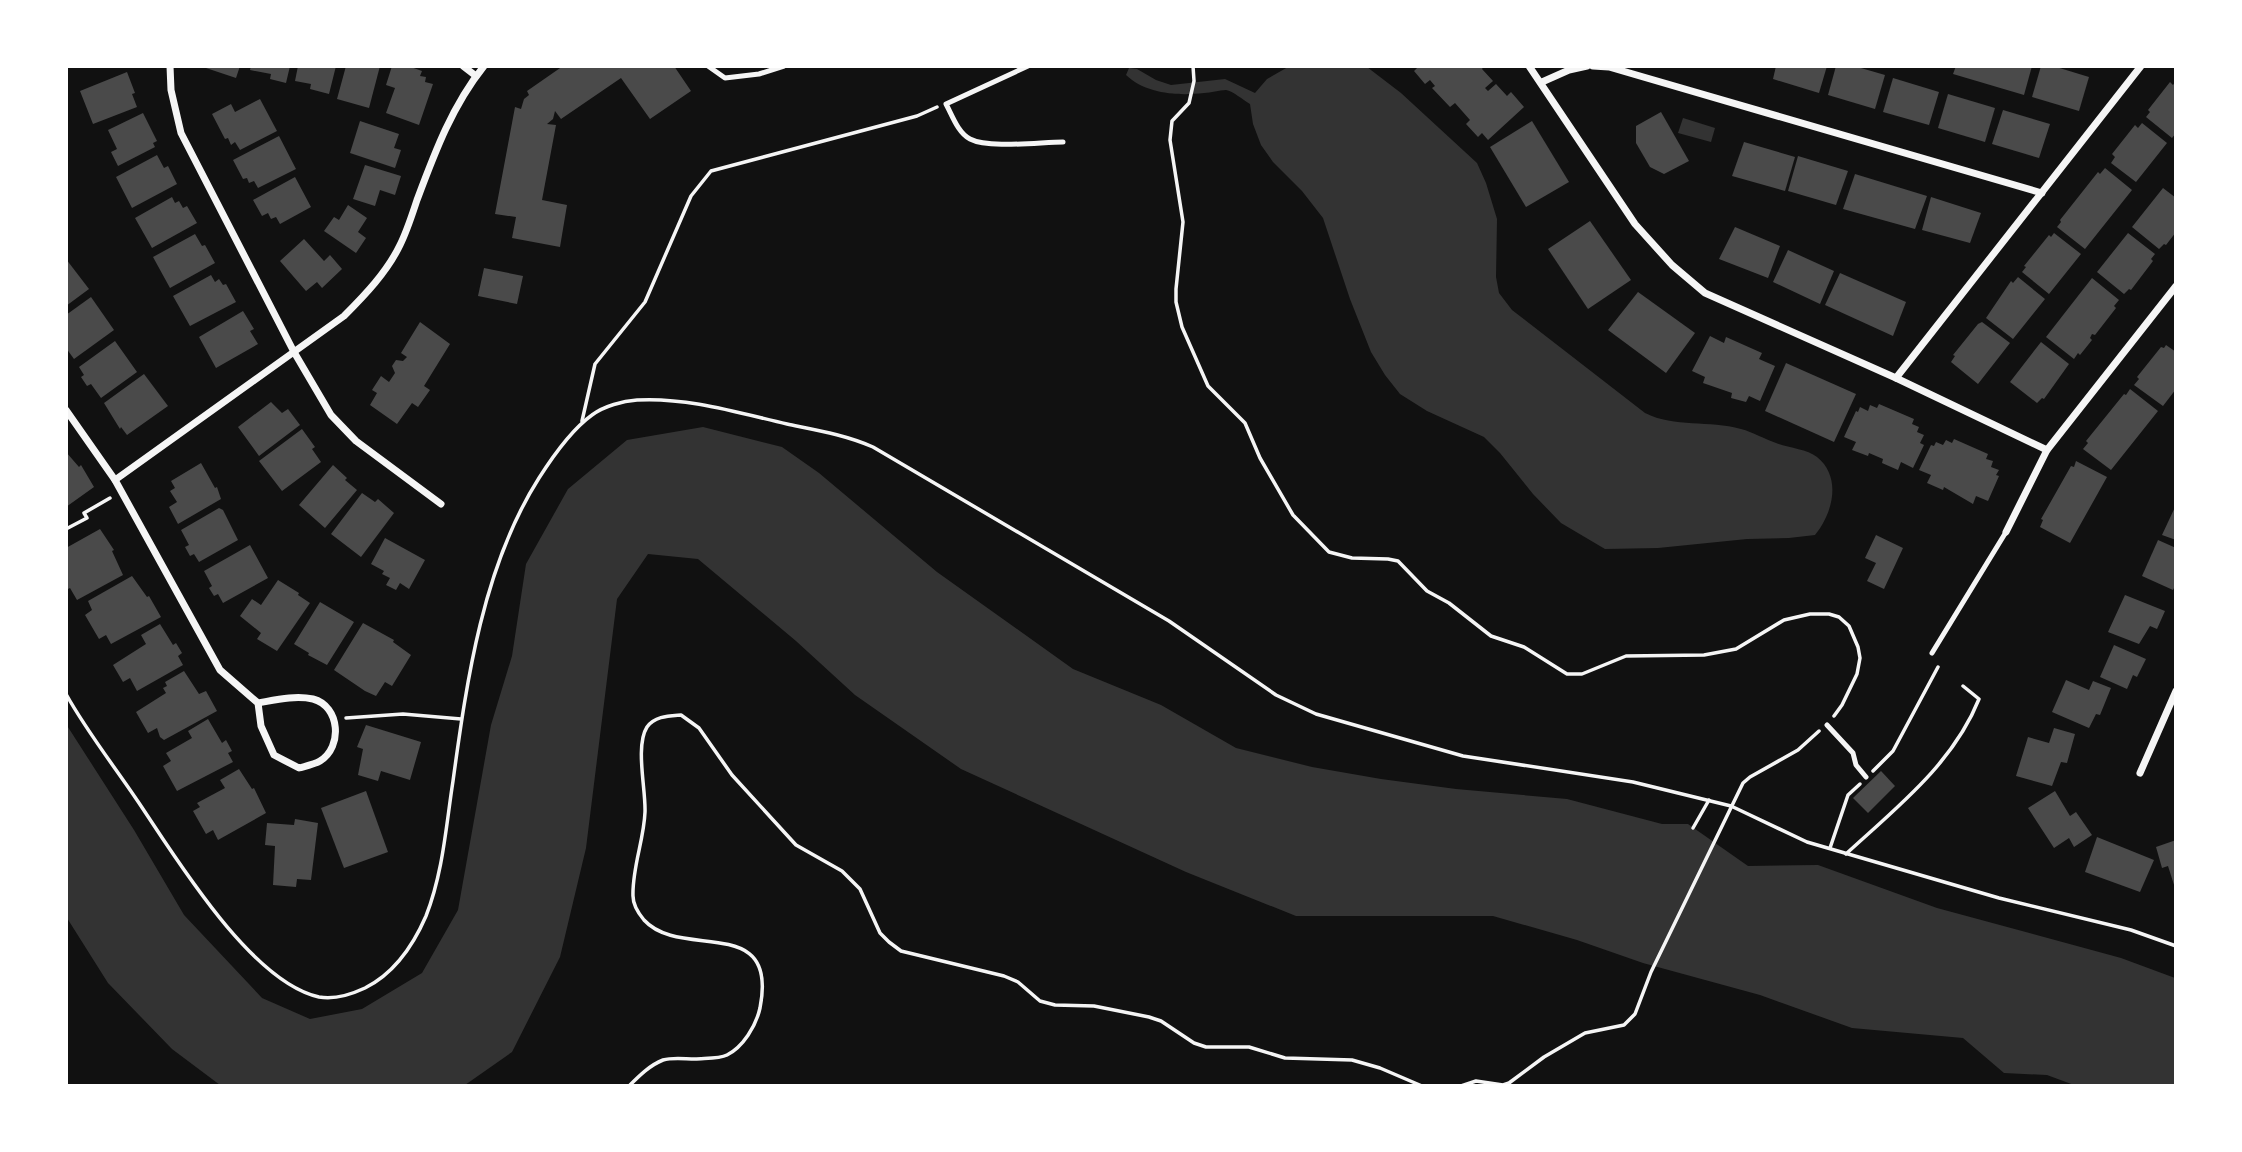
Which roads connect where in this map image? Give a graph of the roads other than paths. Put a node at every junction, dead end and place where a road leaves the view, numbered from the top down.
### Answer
1 (170, 66) edge
2 (463, 66) edge
3 (484, 66) edge
4 (708, 66) edge
5 (784, 66) edge
6 (1028, 66) edge
7 (1529, 66) edge
8 (1587, 66) edge
9 (1592, 66) edge
10 (2141, 66) edge
11 (476, 76) junction
12 (1542, 82) junction
13 (1063, 142) dead end
14 (2042, 193) junction
15 (2175, 286) edge
16 (295, 352) junction
17 (1896, 378) junction
18 (66, 410) edge
19 (2047, 450) junction
20 (115, 480) junction
21 (441, 503) dead end
22 (2006, 532) joint
23 (1932, 653) dead end
24 (2175, 691) edge
25 (258, 703) junction
26 (1827, 725) road end
27 (2140, 773) dead end
28 (1866, 777) road end

1 - 16 street
2 - 11 street
3 - 11 street
4 - 5 lane
6 - 13 lane
7 - 12 street
8 - 12 street
9 - 14 street
10 - 14 street
11 - 16 street
12 - 17 street
14 - 17 street
15 - 19 street
16 - 20 street
16 - 21 street
17 - 19 street
18 - 20 street
19 - 22 street
20 - 25 street
22 - 23 lane
24 - 27 street
25 - 25 street
26 - 28 lane

